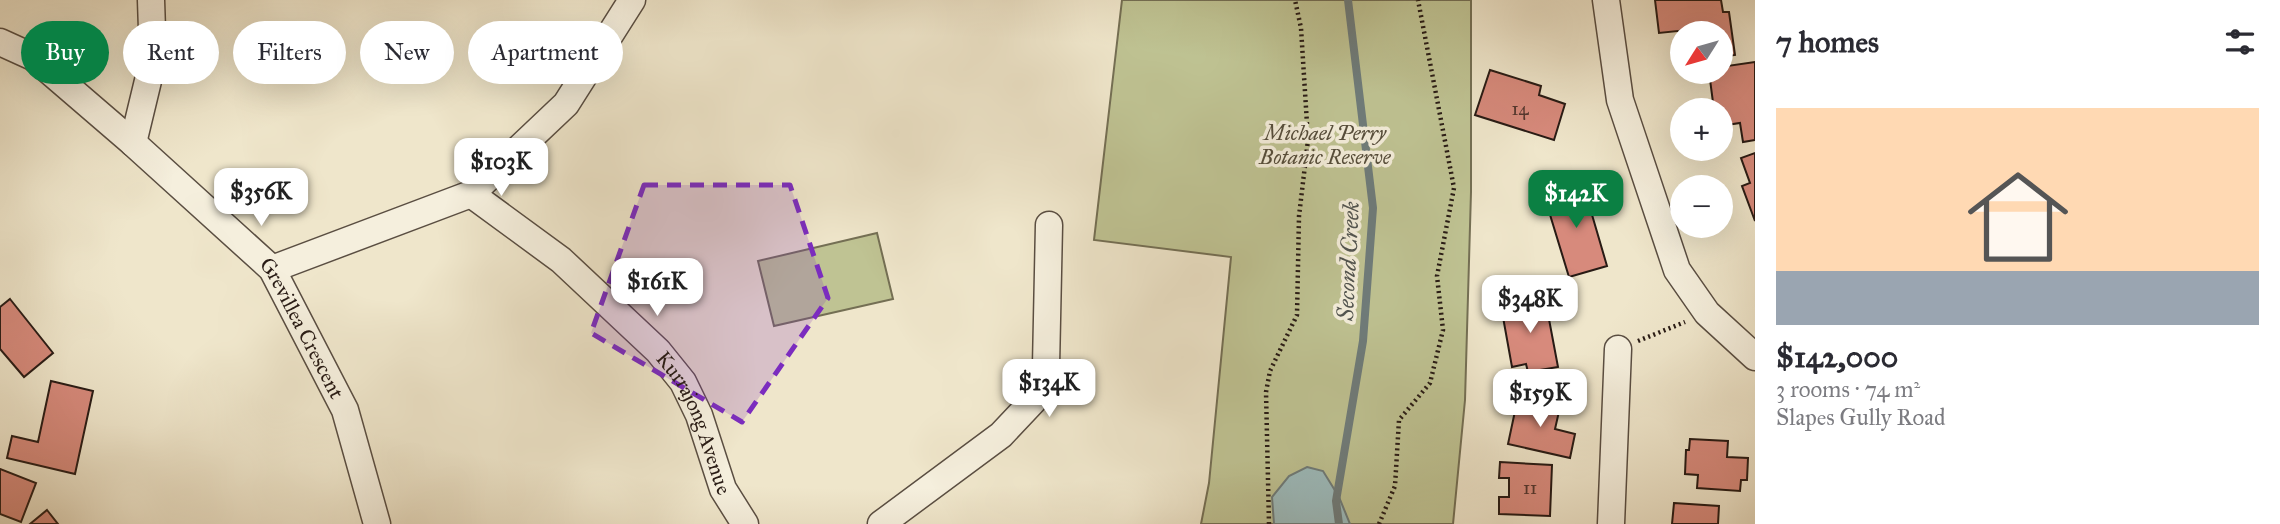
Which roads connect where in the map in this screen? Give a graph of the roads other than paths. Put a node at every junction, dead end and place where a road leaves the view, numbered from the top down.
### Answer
1 (151, 0) edge
2 (632, 0) edge
3 (1606, 0) edge
4 (0, 43) edge
5 (133, 143) junction
6 (471, 194) junction
7 (1049, 225) dead end
8 (272, 269) junction
9 (1618, 349) road end
10 (1755, 357) edge
11 (377, 524) edge
12 (745, 524) edge
13 (881, 524) edge
14 (1611, 524) edge

1 - 5 street
2 - 6 street
3 - 10 street
4 - 5 street, Grevillea Crescent
5 - 8 street, Grevillea Crescent
6 - 8 street
6 - 12 street, Kurrajong Avenue
7 - 13 street
8 - 11 street, Grevillea Crescent
9 - 14 street

